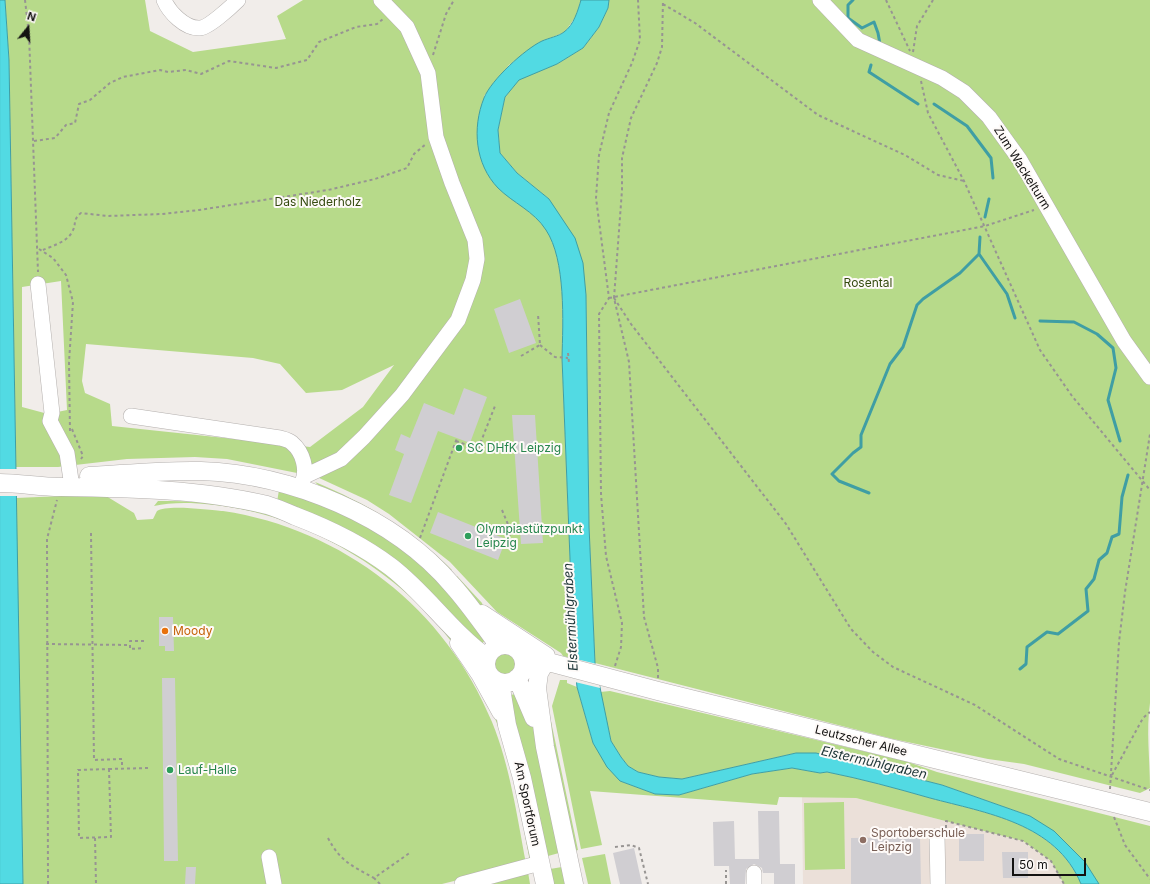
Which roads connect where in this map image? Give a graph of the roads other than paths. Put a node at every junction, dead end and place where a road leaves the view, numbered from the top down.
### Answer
1 (164, 0) edge
2 (238, 0) edge
3 (820, 0) edge
4 (385, 1) edge
5 (38, 284) road end
6 (1150, 377) edge
7 (131, 416) dead end
8 (276, 482) junction
9 (302, 482) junction
10 (0, 483) edge
11 (64, 484) junction
12 (149, 484) junction
13 (269, 506) junction
14 (453, 586) junction
15 (442, 618) junction
16 (493, 652) junction
17 (521, 667) junction
18 (542, 668) junction
19 (573, 670) junction
20 (500, 682) junction
21 (507, 725) junction
22 (545, 747) junction
23 (1150, 812) edge
24 (937, 836) road end
25 (270, 857) dead end
26 (568, 857) junction
27 (540, 863) junction
28 (942, 882) edge
29 (274, 884) edge
30 (462, 884) edge
31 (544, 884) edge
32 (574, 884) edge

1 - 2 street
3 - 6 street, Zum Wackelturm
4 - 9 street
5 - 11 street
7 - 9 street
8 - 9 main road, Am Sportforum
8 - 12 main road, Am Sportforum
8 - 13 main road
9 - 14 main road, Am Sportforum
10 - 11 main road, Am Sportforum
11 - 12 main road, Am Sportforum
12 - 13 main road, Am Sportforum
13 - 15 main road, Am Sportforum
14 - 16 main road, Am Sportforum
14 - 19 main road, Leutzscher Allee
15 - 16 main road, Am Sportforum
15 - 21 main road, Am Sportforum
16 - 17 main road
16 - 20 main road
17 - 18 main road, Leutzscher Allee
17 - 19 main road, Leutzscher Allee
17 - 20 main road
17 - 22 main road
18 - 19 main road, Leutzscher Allee
18 - 22 main road
19 - 23 main road, Leutzscher Allee
20 - 21 main road, Am Sportforum
21 - 27 main road, Am Sportforum
22 - 26 main road
24 - 28 street
25 - 29 street
26 - 27 main road
26 - 32 main road
27 - 30 street
27 - 31 main road, Am Sportforum

